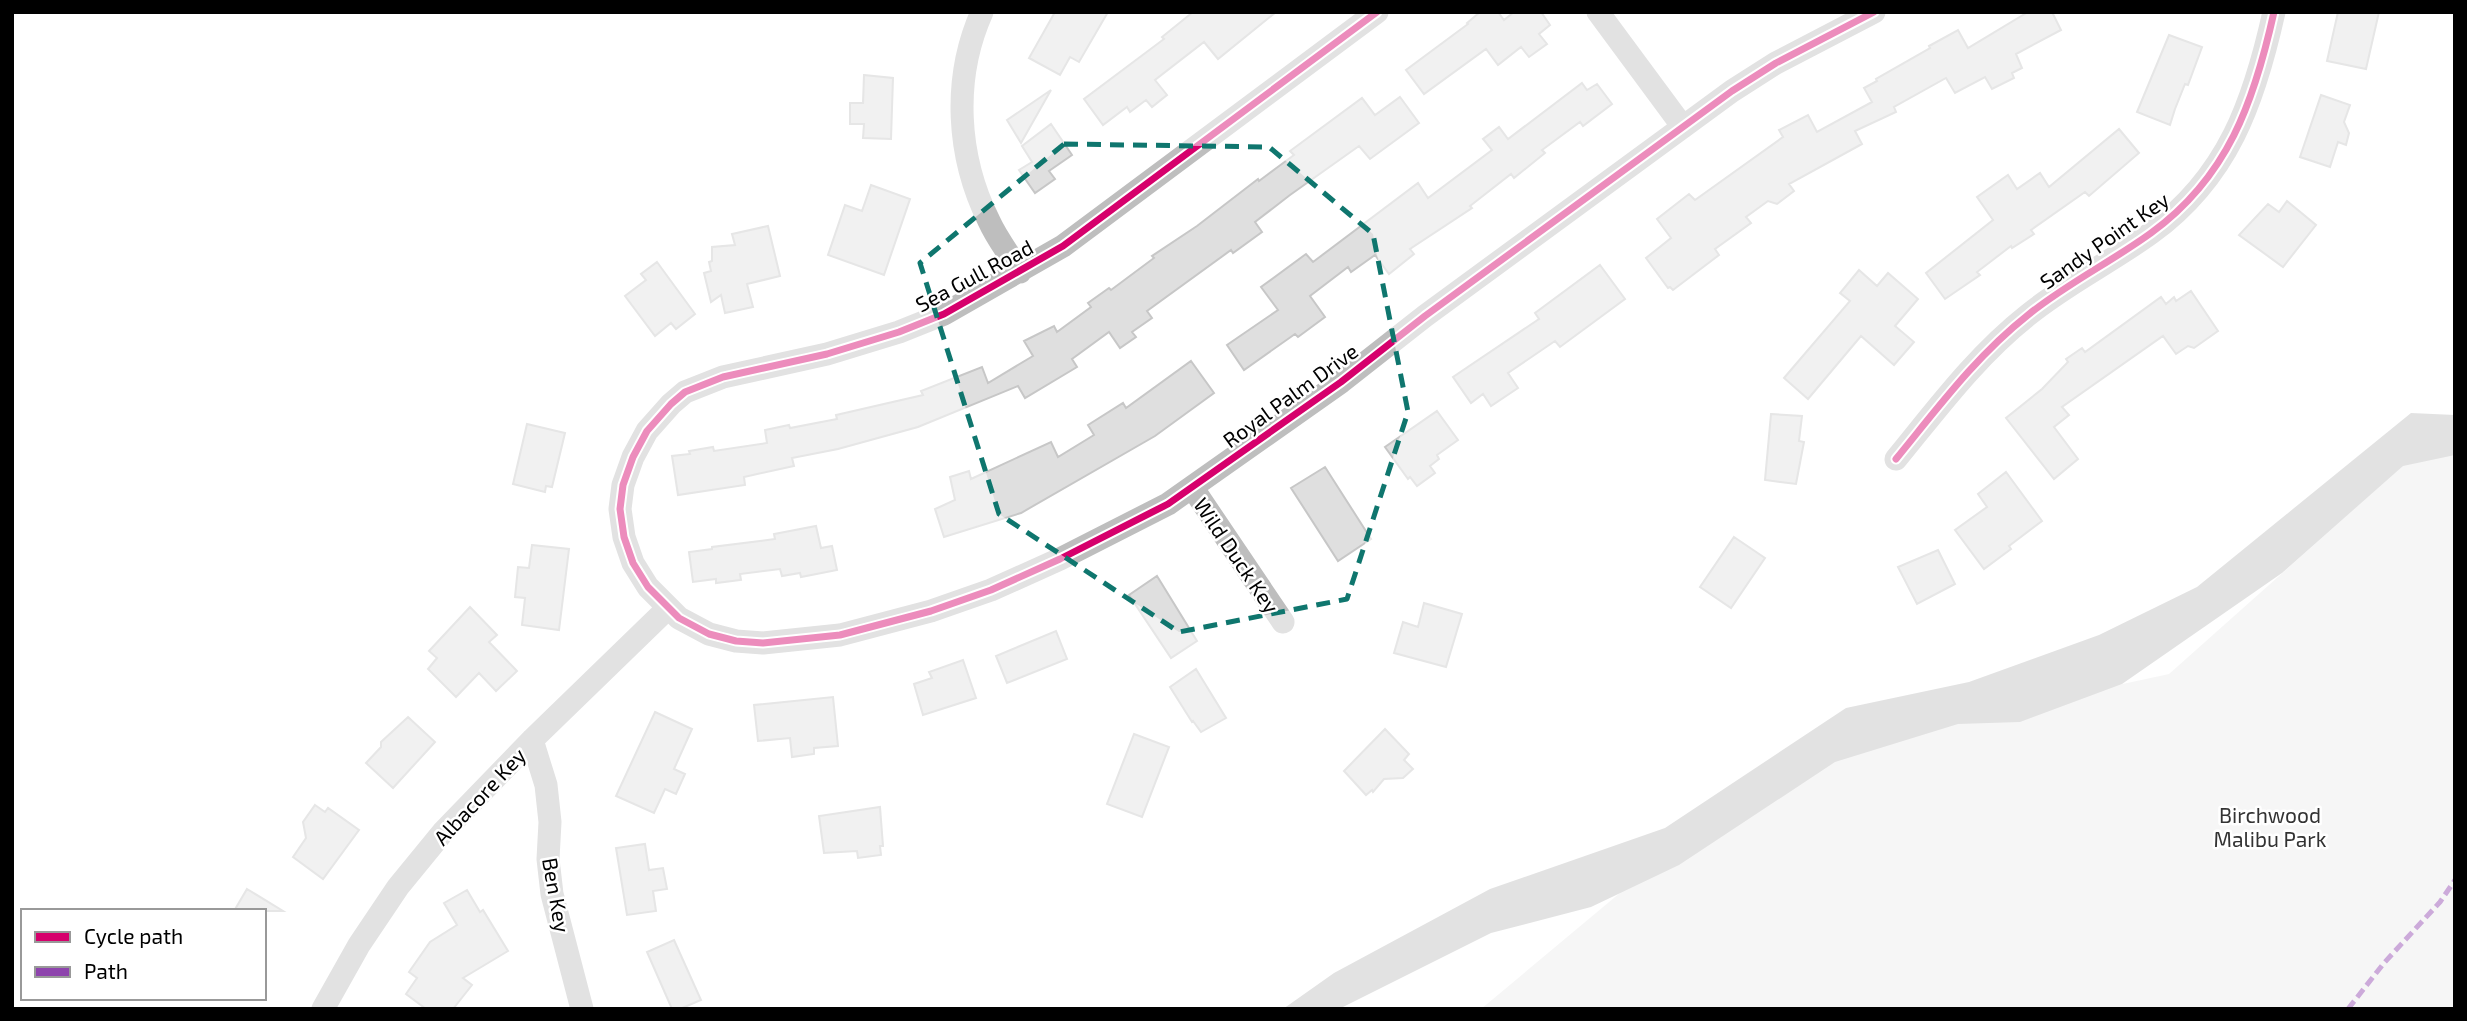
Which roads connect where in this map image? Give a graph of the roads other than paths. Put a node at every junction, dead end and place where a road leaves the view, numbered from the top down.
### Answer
1 (982, 12) edge
2 (1377, 12) edge
3 (1598, 12) edge
4 (1874, 12) edge
5 (2274, 12) edge
6 (1683, 127) junction
7 (1020, 272) junction
8 (1896, 459) dead end
9 (1192, 487) junction
10 (667, 609) junction
11 (1283, 622) dead end
12 (532, 740) junction
13 (323, 1009) edge
14 (582, 1009) edge

1 - 7 street
2 - 7 street, Sea Gull Road
3 - 6 street
4 - 6 street, Royal Palm Drive
5 - 8 street, Sandy Point Key
6 - 9 street, Royal Palm Drive
7 - 10 street, Sea Gull Road
9 - 10 street, Royal Palm Drive
9 - 11 street, Wild Duck Key
10 - 12 street, Albacore Key
12 - 13 street, Albacore Key
12 - 14 street, Ben Key

